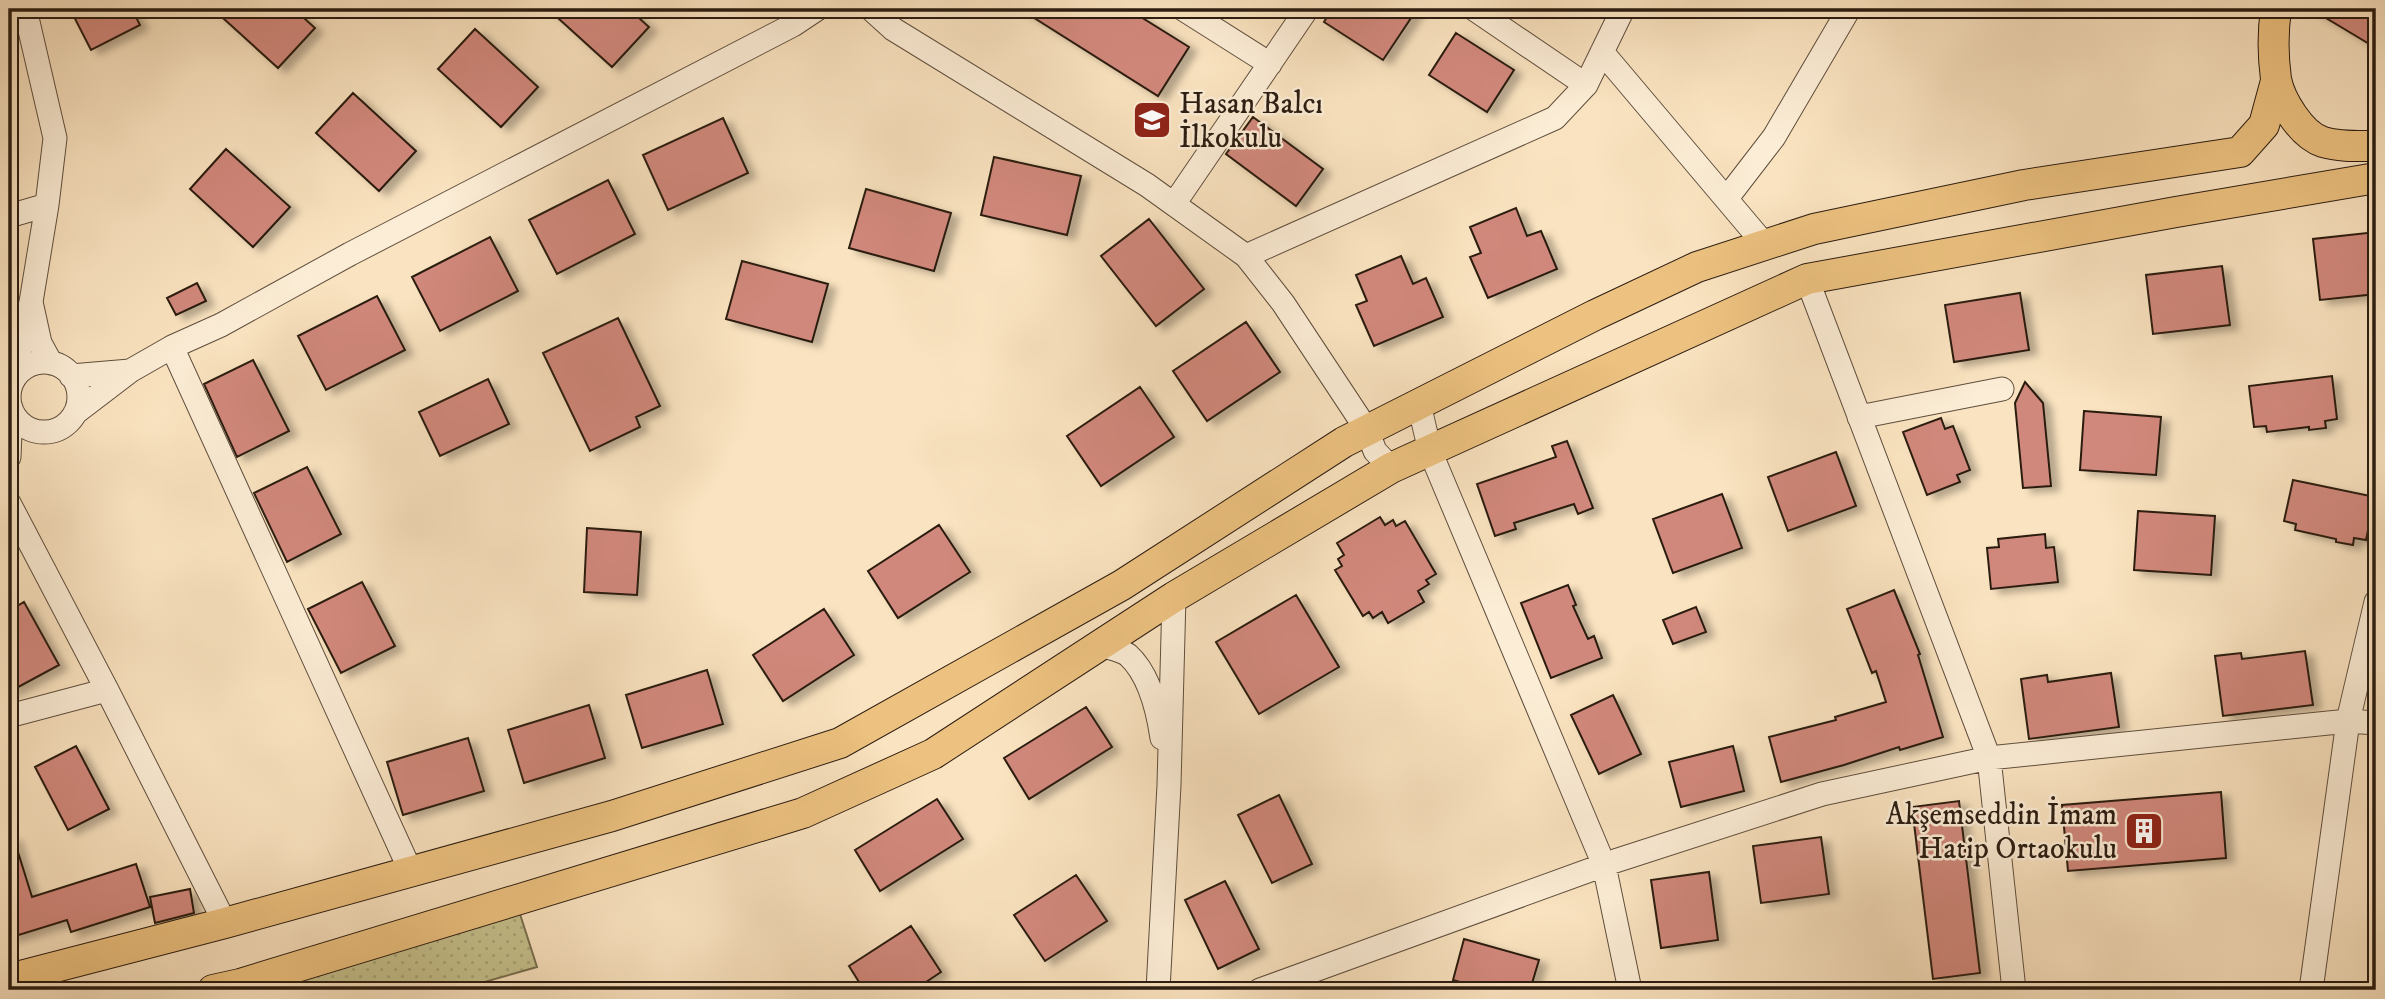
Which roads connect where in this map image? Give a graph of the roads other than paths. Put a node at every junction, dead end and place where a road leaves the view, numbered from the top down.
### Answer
1 (25, 9) edge
2 (817, 9) edge
3 (871, 9) edge
4 (1184, 9) edge
5 (1307, 9) edge
6 (1474, 9) edge
7 (1623, 9) edge
8 (1849, 9) edge
9 (2276, 9) edge
10 (1602, 52) junction
11 (1270, 64) junction
12 (2276, 81) junction
13 (1586, 85) junction
14 (2376, 146) edge
15 (2376, 178) edge
16 (1727, 198) junction
17 (1174, 204) junction
18 (47, 205) junction
19 (9, 216) edge
20 (1765, 245) junction
21 (1246, 256) junction
22 (1807, 279) junction
23 (31, 302) junction
24 (172, 347) junction
25 (51, 363) junction
26 (131, 371) junction
27 (19, 372) junction
28 (71, 376) junction
29 (2002, 389) dead end
30 (1413, 407) junction
31 (10, 408) junction
32 (75, 413) junction
33 (1859, 417) junction
34 (1367, 430) junction
35 (45, 431) junction
36 (1430, 450) junction
37 (9, 457) edge
38 (9, 463) edge
39 (1391, 468) junction
40 (9, 503) edge
41 (1174, 597) junction
42 (2376, 602) edge
43 (1101, 645) junction
44 (107, 690) junction
45 (9, 716) edge
46 (2348, 721) junction
47 (2376, 723) edge
48 (1989, 758) junction
49 (1169, 785) junction
50 (1604, 865) junction
51 (411, 872) junction
52 (225, 923) junction
53 (9, 979) edge
54 (213, 990) edge
55 (1158, 990) edge
56 (1260, 990) edge
57 (1630, 990) edge
58 (2014, 990) edge
59 (2311, 990) edge

1 - 18 street
2 - 24 street
3 - 17 street
4 - 11 street
5 - 11 street
6 - 13 street
7 - 10 street
8 - 16 street
9 - 12 main road
10 - 13 street
10 - 16 street
11 - 17 street
12 - 14 main road
12 - 20 main road
13 - 21 street
15 - 22 main road
16 - 20 street
17 - 21 street
18 - 19 street
18 - 23 street
20 - 30 main road
21 - 34 street
22 - 33 street
22 - 36 main road
23 - 25 street
23 - 27 street
24 - 26 street
24 - 51 street
25 - 27 street
25 - 28 street
26 - 28 street
26 - 32 street
27 - 31 street
28 - 32 street
29 - 33 street
30 - 34 main road
30 - 36 street
31 - 35 street
31 - 37 street
32 - 35 street
33 - 48 street
34 - 39 street
34 - 51 main road
35 - 38 street
36 - 39 main road
36 - 50 street
39 - 41 main road
40 - 44 street
41 - 43 main road
41 - 49 street
42 - 46 street
43 - 49 street
43 - 54 main road
44 - 45 street
44 - 52 street
46 - 47 street
46 - 48 street
46 - 59 street
48 - 50 street
48 - 58 street
49 - 55 street
50 - 56 street
50 - 57 street
51 - 52 main road
52 - 53 main road

